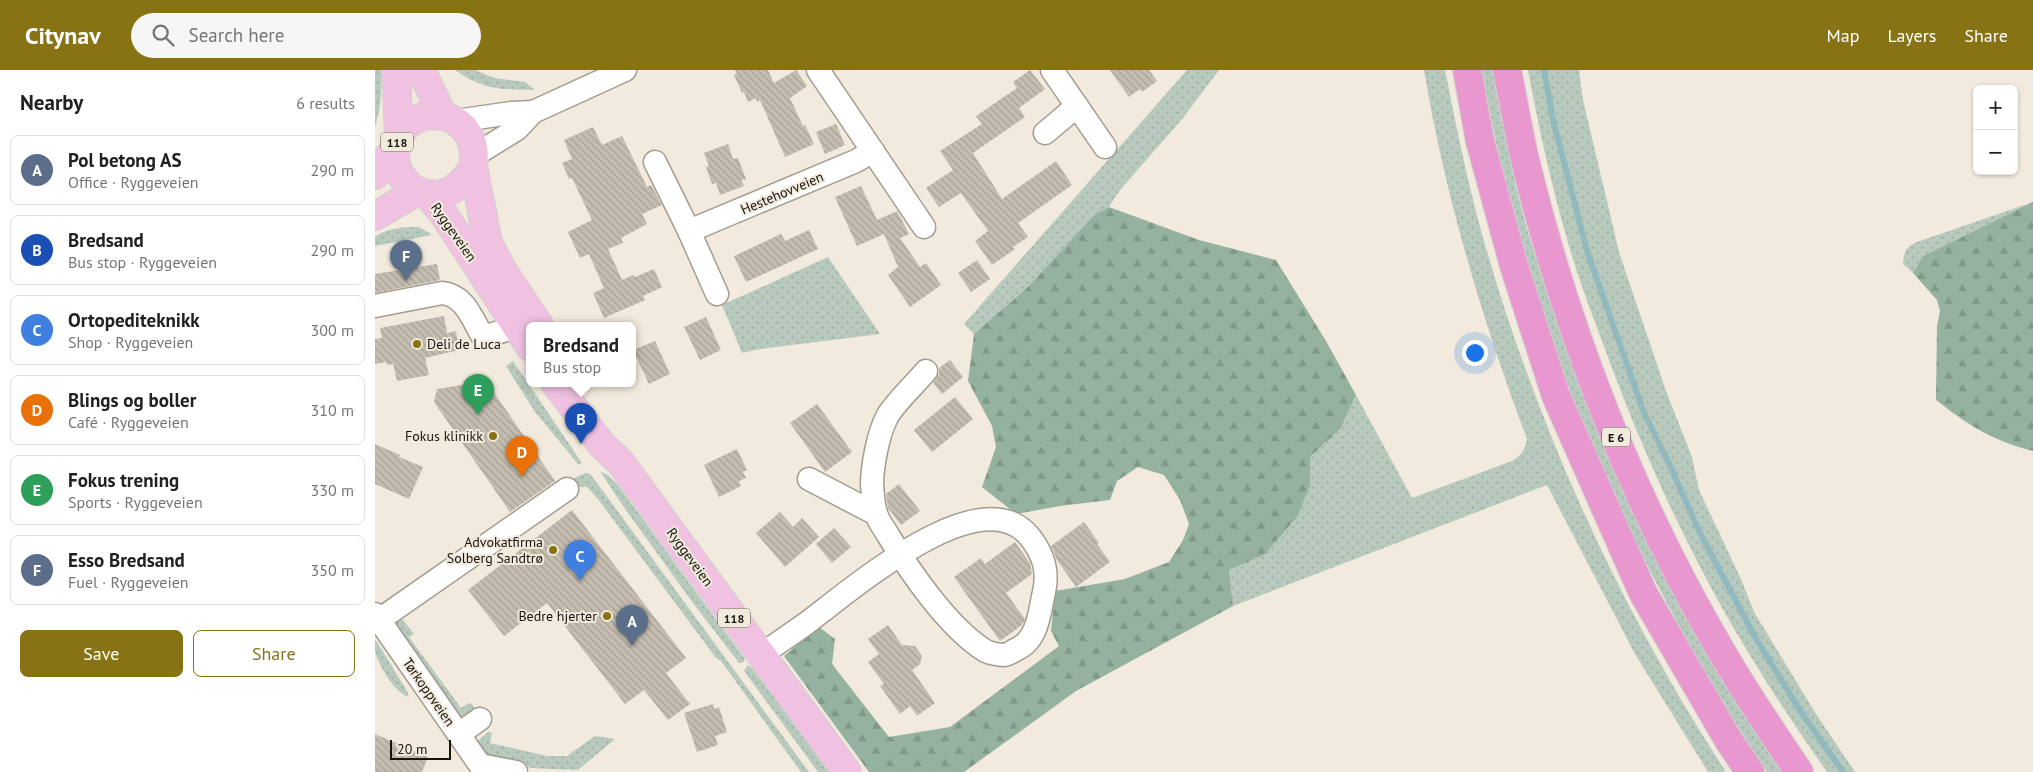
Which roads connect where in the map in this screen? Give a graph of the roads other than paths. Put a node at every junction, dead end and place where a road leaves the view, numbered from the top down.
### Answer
1 (396, 70) edge
2 (421, 70) edge
3 (625, 70) edge
4 (818, 70) edge
5 (1052, 70) edge
6 (1467, 70) edge
7 (1507, 70) edge
8 (1077, 106) junction
9 (533, 112) junction
10 (450, 119) junction
11 (1045, 133) dead end
12 (397, 141) junction
13 (1105, 146) dead end
14 (873, 150) junction
15 (474, 161) junction
16 (655, 162) dead end
17 (375, 176) edge
18 (422, 193) junction
19 (375, 216) edge
20 (924, 227) dead end
21 (689, 231) junction
22 (717, 294) dead end
23 (375, 306) edge
24 (526, 328) edge
25 (526, 330) edge
26 (526, 333) edge
27 (926, 371) dead end
28 (558, 387) edge
29 (579, 387) edge
30 (621, 463) junction
31 (809, 479) dead end
32 (567, 489) dead end
33 (876, 514) junction
34 (900, 555) junction
35 (377, 617) edge
36 (761, 655) junction
37 (479, 719) dead end
38 (448, 729) junction
39 (483, 768) edge
40 (516, 772) edge
41 (847, 772) edge
42 (1750, 772) edge
43 (1799, 772) edge

1 - 12 main road, 118
2 - 10 main road
3 - 9 street
4 - 14 street
5 - 8 street
6 - 42 highway
7 - 43 highway, E 6
8 - 11 street
8 - 13 street
9 - 10 street
9 - 15 street
10 - 12 main road, 118
10 - 15 main road
12 - 17 main road
12 - 18 main road, 118
14 - 20 street
14 - 21 street, Hestehovveien
15 - 18 main road
15 - 24 main road, Ryggeveien
16 - 21 street
18 - 19 main road
18 - 25 main road, Ryggeveien / 118
21 - 22 street
23 - 26 street
27 - 33 street
28 - 30 main road, Ryggeveien / 118
29 - 30 main road, Ryggeveien / 118
30 - 36 main road, Ryggeveien / 118
31 - 33 street
32 - 35 street
33 - 34 street
34 - 34 street
34 - 36 street
35 - 38 street, Tørkoppveien
36 - 41 main road, Ryggeveien / 118
37 - 38 street
38 - 39 street, Tørkoppveien
39 - 40 street, Tørkoppveien

